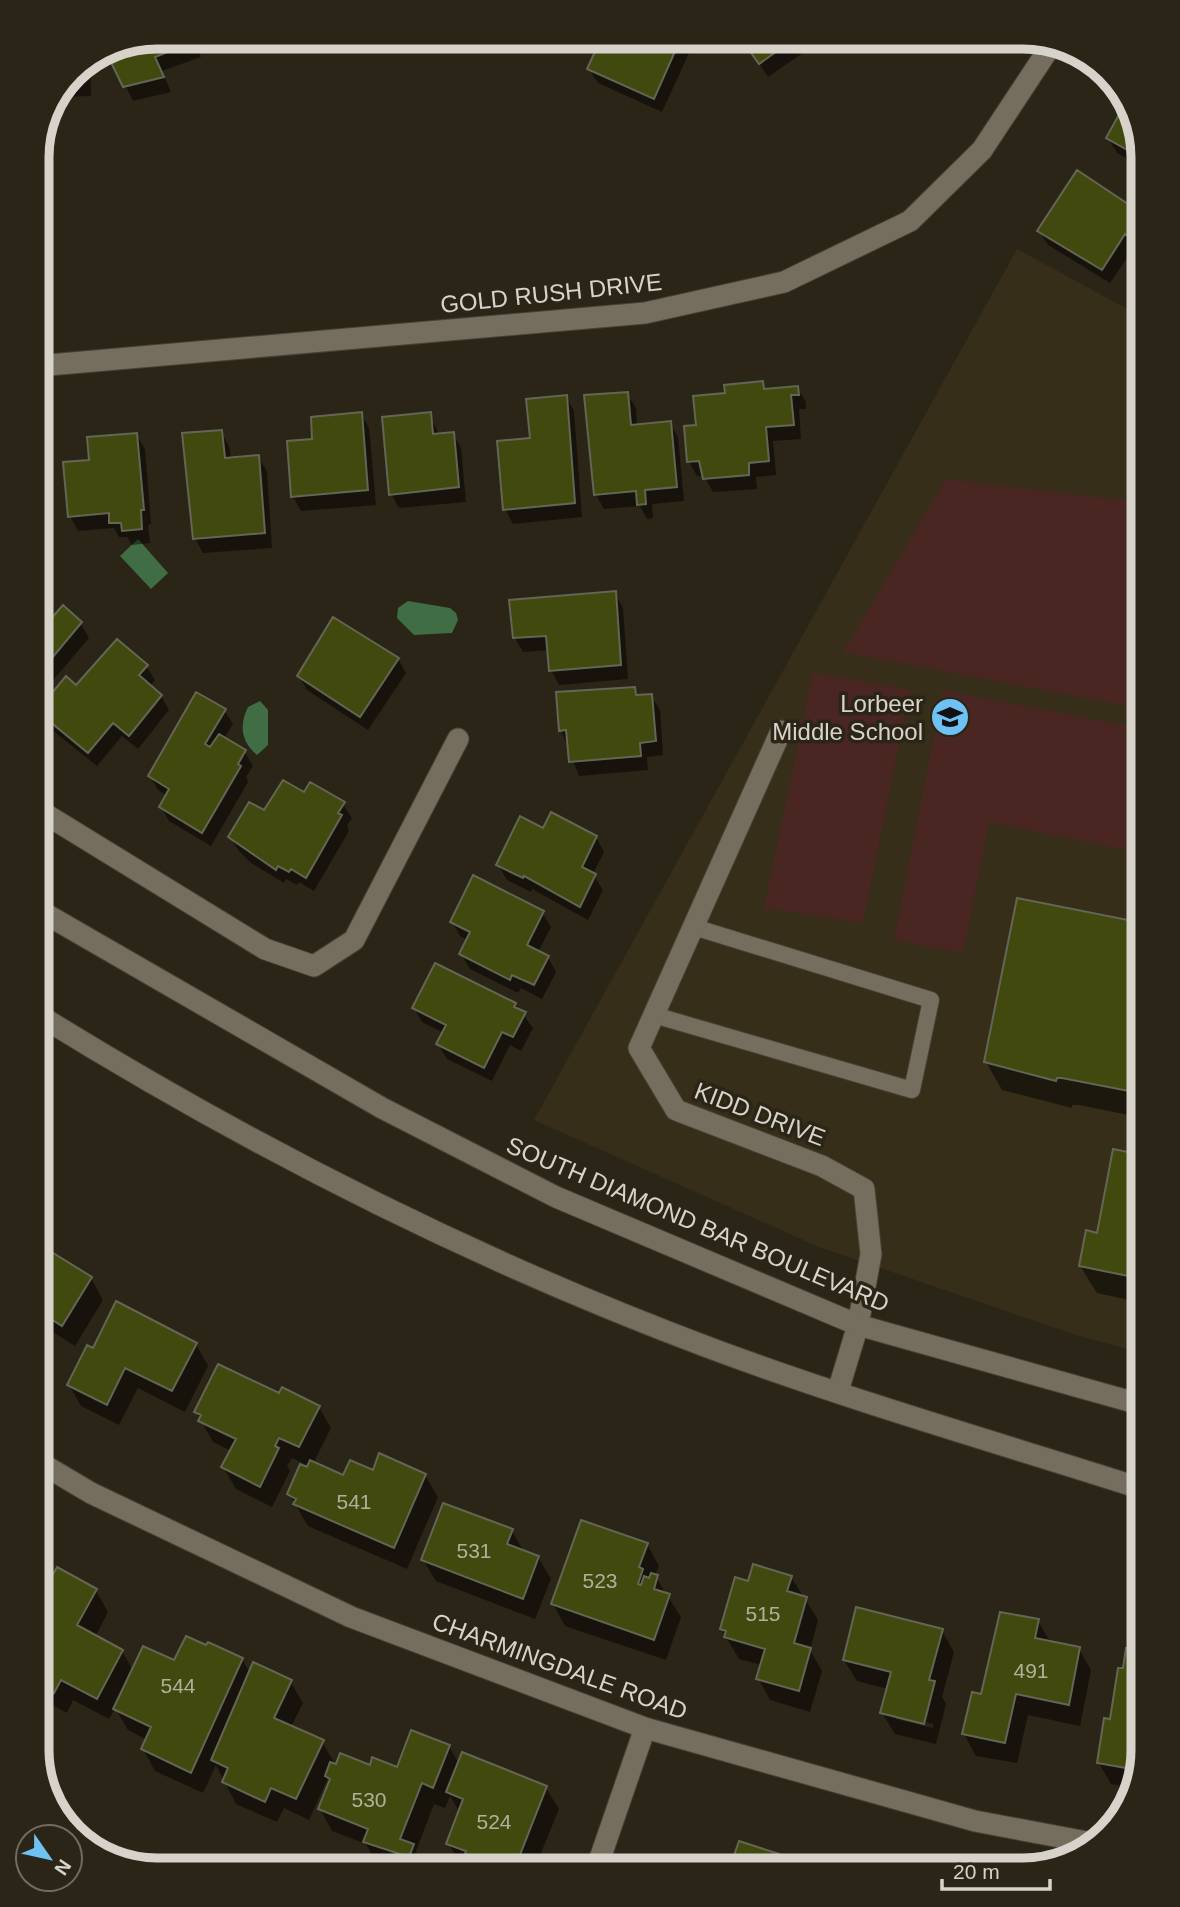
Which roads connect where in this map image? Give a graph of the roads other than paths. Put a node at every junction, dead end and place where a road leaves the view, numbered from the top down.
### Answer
1 (1048, 52) edge
2 (49, 365) edge
3 (781, 731) dead end
4 (458, 739) dead end
5 (49, 816) edge
6 (49, 916) edge
7 (694, 927) junction
8 (654, 1015) junction
9 (49, 1022) edge
10 (858, 1325) junction
11 (838, 1391) junction
12 (1131, 1402) edge
13 (49, 1468) edge
14 (1131, 1485) edge
15 (645, 1728) junction
16 (1082, 1841) edge
17 (600, 1858) edge

1 - 2 street, GOLD RUSH DRIVE
3 - 7 street, KIDD DRIVE
4 - 5 street
6 - 10 street, SOUTH DIAMOND BAR BOULEVARD
7 - 8 street, KIDD DRIVE
7 - 8 lane
8 - 10 street, KIDD DRIVE
9 - 11 street
10 - 11 street, KIDD DRIVE
10 - 12 street, SOUTH DIAMOND BAR BOULEVARD
11 - 14 street
13 - 15 street, CHARMINGDALE ROAD
15 - 16 street, CHARMINGDALE ROAD
15 - 17 street

